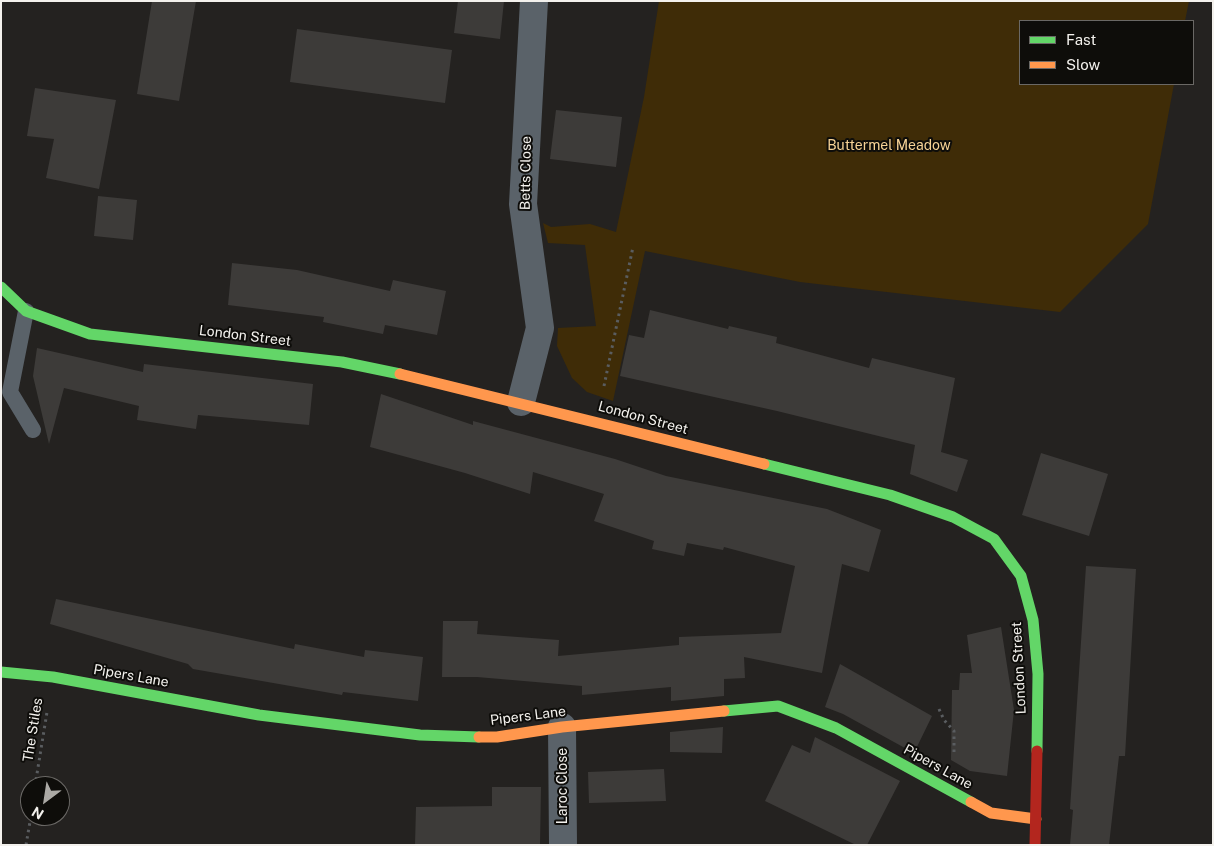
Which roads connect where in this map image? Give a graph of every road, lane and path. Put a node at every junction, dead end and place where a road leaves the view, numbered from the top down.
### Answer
1 (534, 1) edge
2 (633, 247) dead end
3 (1, 287) edge
4 (26, 311) junction
5 (521, 402) junction
6 (597, 420) junction
7 (34, 430) dead end
8 (1, 672) edge
9 (53, 677) junction
10 (562, 726) junction
11 (38, 776) edge
12 (1036, 819) junction
13 (29, 826) edge
14 (26, 845) edge
15 (563, 845) edge
16 (1035, 845) edge

1 - 5 street, Betts Close
2 - 6 path
3 - 4 street, London Street
4 - 5 street, London Street
4 - 7 lane
5 - 6 street, London Street
6 - 12 street, London Street
8 - 9 street, Pipers Lane
9 - 10 street, Pipers Lane
9 - 11 path, The Stiles
10 - 12 street, Pipers Lane
10 - 15 street, Laroc Close
12 - 16 street, London Street
13 - 14 path

